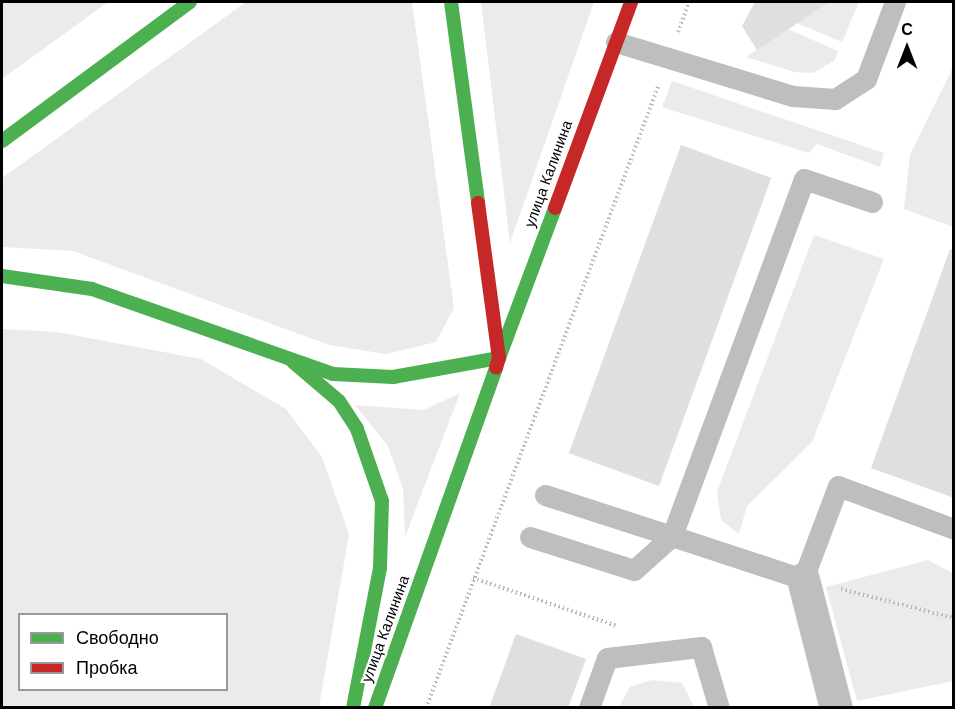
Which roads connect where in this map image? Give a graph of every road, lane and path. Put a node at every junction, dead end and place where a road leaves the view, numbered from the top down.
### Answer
1 (190, 2) edge
2 (451, 2) edge
3 (630, 2) edge
4 (689, 2) edge
5 (895, 2) edge
6 (616, 42) junction
7 (669, 58) junction
8 (2, 141) edge
9 (872, 202) dead end
10 (2, 276) edge
11 (499, 358) junction
12 (293, 362) junction
13 (545, 495) dead end
14 (954, 529) edge
15 (672, 536) junction
16 (530, 537) dead end
17 (473, 578) junction
18 (803, 579) junction
19 (954, 618) edge
20 (617, 627) dead end
21 (353, 708) edge
22 (375, 708) edge
23 (426, 708) edge
24 (589, 708) edge
25 (719, 708) edge
26 (836, 708) edge

1 - 8 main road
2 - 11 main road, улица Калинина
3 - 6 main road, улица Калинина
4 - 7 path
5 - 7 lane
6 - 7 lane
6 - 11 main road, улица Калинина
7 - 17 path
9 - 15 lane
10 - 12 main road
11 - 12 main road
11 - 22 main road, улица Калинина
12 - 21 main road
13 - 15 lane
14 - 18 lane
15 - 16 lane
15 - 18 lane
17 - 20 path
17 - 23 path
18 - 19 path
18 - 26 street
24 - 25 lane

